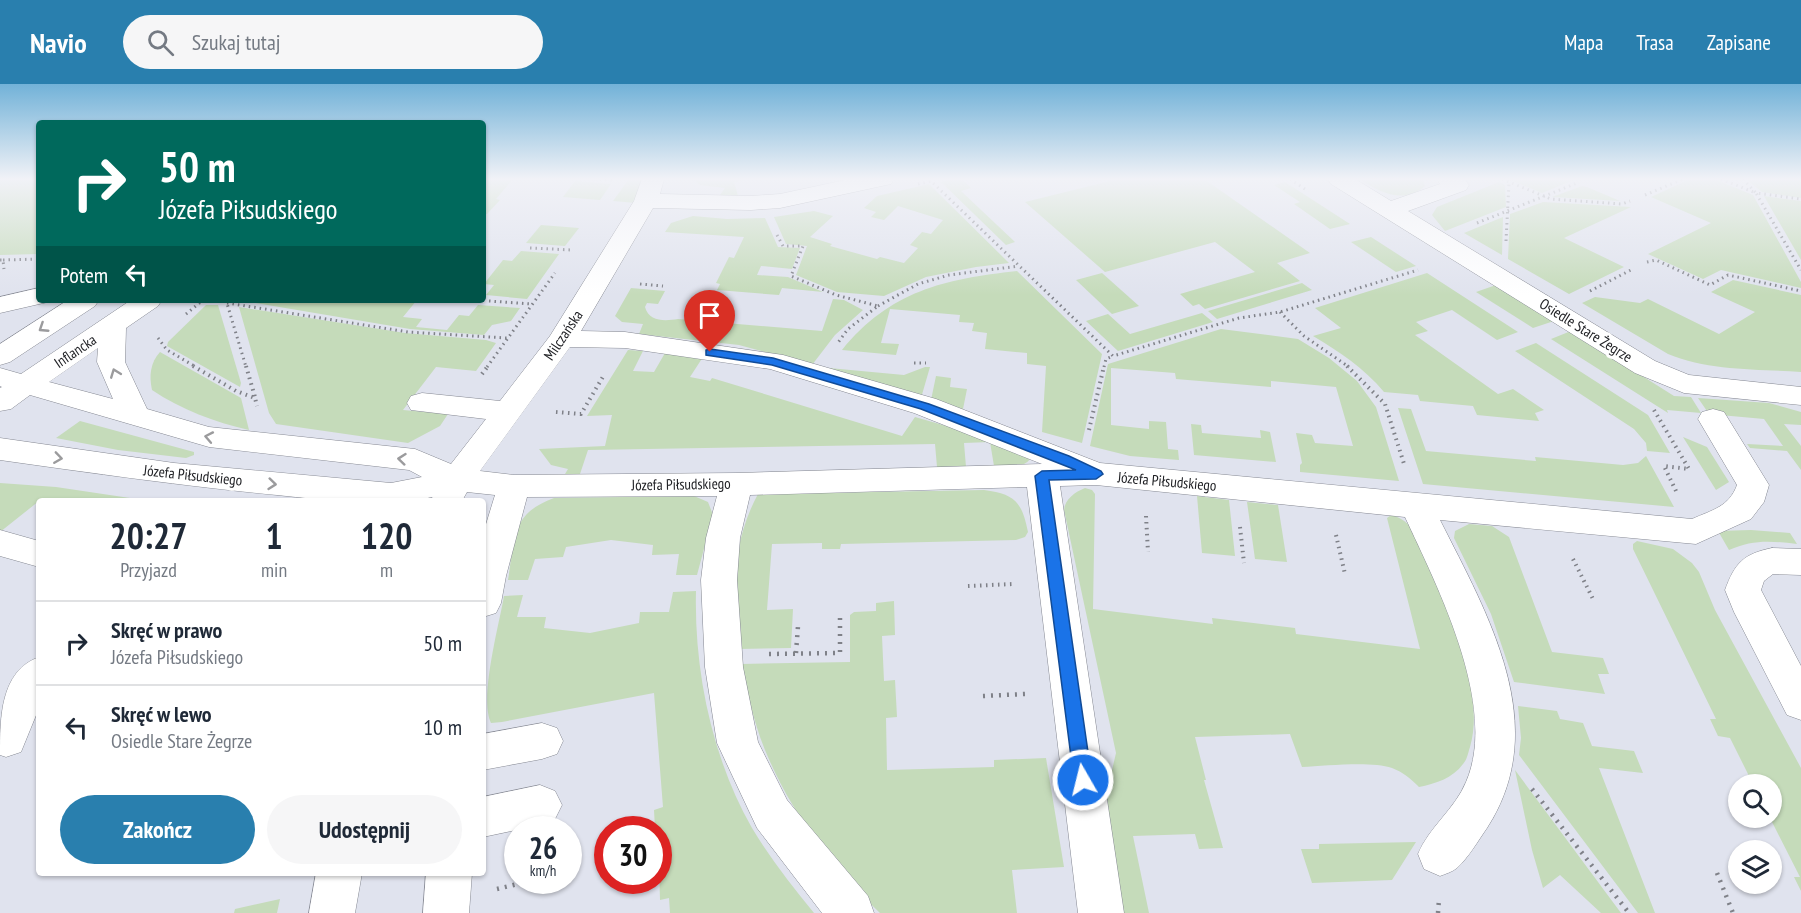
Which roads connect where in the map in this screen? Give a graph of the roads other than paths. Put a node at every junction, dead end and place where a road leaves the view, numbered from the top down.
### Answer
1 (634, 218) edge
2 (1402, 218) edge
3 (36, 297) edge
4 (81, 303) edge
5 (145, 303) edge
6 (0, 305) edge
7 (113, 325) junction
8 (562, 339) junction
9 (0, 356) edge
10 (9, 382) edge
11 (1801, 396) edge
12 (0, 402) edge
13 (422, 403) dead end
14 (508, 411) junction
15 (135, 417) junction
16 (1713, 419) dead end
17 (0, 449) edge
18 (1053, 468) junction
19 (736, 484) junction
20 (514, 486) junction
21 (451, 490) edge
22 (1416, 505) junction
23 (0, 543) edge
24 (36, 553) edge
25 (1801, 562) edge
26 (486, 587) edge
27 (36, 676) edge
28 (1801, 703) edge
29 (15, 736) edge
30 (542, 741) dead end
31 (486, 751) edge
32 (540, 805) dead end
33 (486, 816) edge
34 (1440, 854) dead end
35 (338, 876) edge
36 (449, 876) edge
37 (332, 913) edge
38 (446, 913) edge
39 (851, 913) edge
40 (1101, 913) edge

1 - 8 street, Milczańska
2 - 11 street, Osiedle Stare Żegrze
3 - 6 street
4 -> 9 street
5 - 7 street, Inflancka
7 - 10 street, Inflancka
15 -> 7 street
8 - 14 street, Milczańska
8 - 18 street
10 - 12 street, Inflancka
10 - 15 street, Józefa Piłsudskiego
13 - 14 street
14 - 21 street, Milczańska
21 -> 15 street, Józefa Piłsudskiego
16 - 22 street, Józefa Piłsudskiego
17 -> 21 street, Józefa Piłsudskiego
18 - 19 street, Józefa Piłsudskiego
18 - 22 street, Józefa Piłsudskiego
18 - 40 street
19 - 20 street, Józefa Piłsudskiego
19 - 39 street
20 - 21 street, Józefa Piłsudskiego
20 - 26 street
22 - 34 street
23 - 24 street
25 - 28 street
27 - 29 street
30 - 31 street
32 - 33 street
35 - 37 street
36 - 38 street

